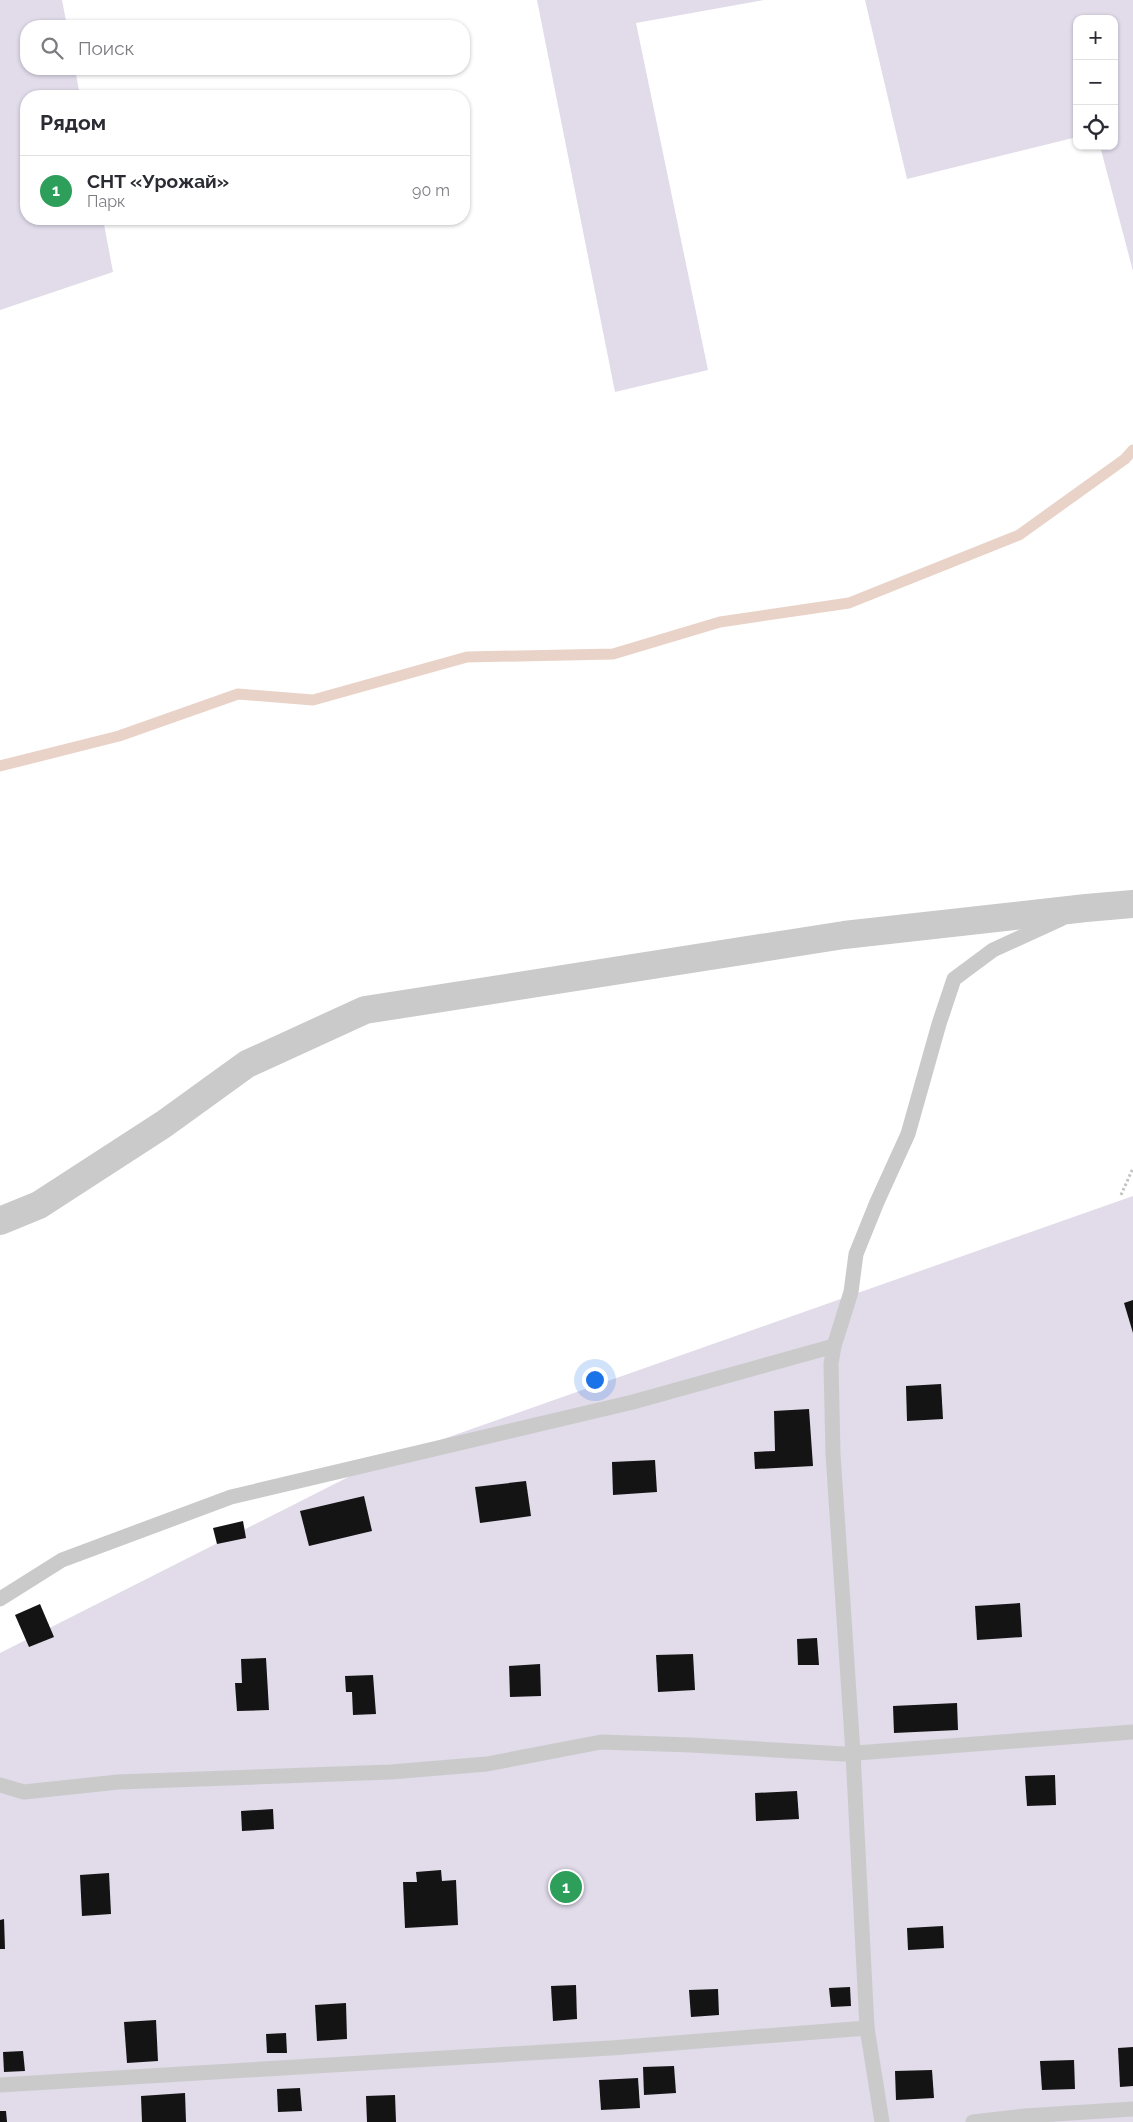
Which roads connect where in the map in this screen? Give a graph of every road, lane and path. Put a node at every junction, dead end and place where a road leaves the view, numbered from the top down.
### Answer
1 (1133, 904) edge
2 (1086, 908) junction
3 (1133, 1168) edge
4 (1121, 1194) dead end
5 (0, 1221) edge
6 (834, 1346) junction
7 (0, 1598) edge
8 (1133, 1732) edge
9 (853, 1753) junction
10 (0, 1786) edge
11 (868, 2028) junction
12 (0, 2085) edge
13 (1133, 2109) edge
14 (882, 2122) edge
15 (973, 2122) edge

1 - 2 street
2 - 5 street
2 - 6 lane
3 - 4 path
6 - 7 lane
6 - 9 lane
8 - 9 lane
9 - 10 lane
9 - 11 lane
11 - 12 lane
11 - 14 lane
13 - 15 lane

